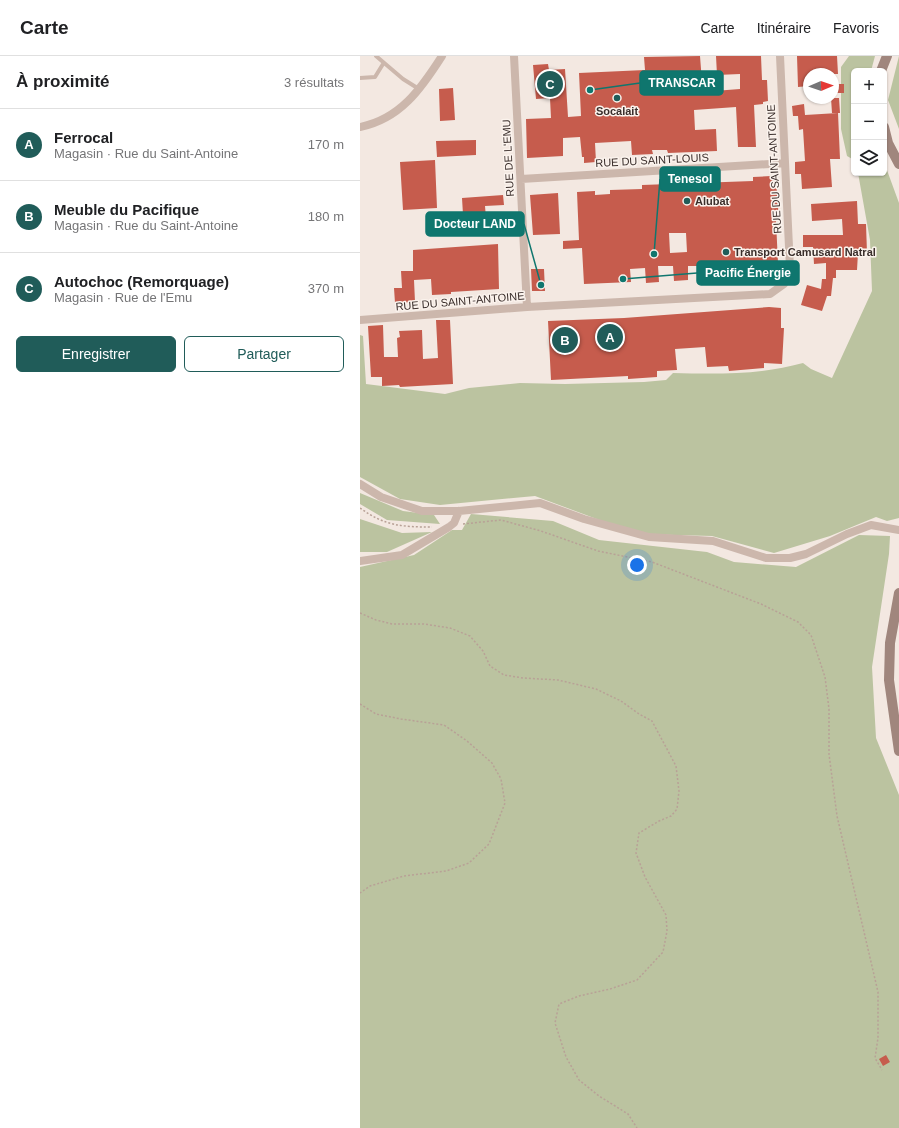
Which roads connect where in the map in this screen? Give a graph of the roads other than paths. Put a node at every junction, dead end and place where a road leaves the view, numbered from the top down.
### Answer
1 (376, 56) edge
2 (442, 56) edge
3 (514, 56) edge
4 (780, 56) edge
5 (887, 56) edge
6 (383, 64) junction
7 (882, 68) edge
8 (360, 78) edge
9 (419, 89) junction
10 (360, 127) edge
11 (887, 139) edge
12 (785, 163) junction
13 (899, 164) edge
14 (521, 179) junction
15 (527, 307) junction
16 (360, 320) edge
17 (360, 484) edge
18 (459, 511) junction
19 (899, 530) edge
20 (360, 561) edge
21 (899, 593) edge
22 (899, 751) edge

1 - 6 lane
2 - 9 street
3 - 14 street, RUE DE L'EMU
4 - 12 street, RUE DU SAINT-ANTOINE
5 - 7 main road
6 - 8 lane
6 - 9 lane
9 - 10 street
11 - 13 main road
12 - 14 street, RUE DU SAINT-LOUIS
12 - 15 street, RUE DU SAINT-ANTOINE
14 - 15 street, RUE DE L'EMU
15 - 16 street, RUE DU SAINT-ANTOINE
17 - 18 street
18 - 19 street
18 - 20 street
21 - 22 main road

